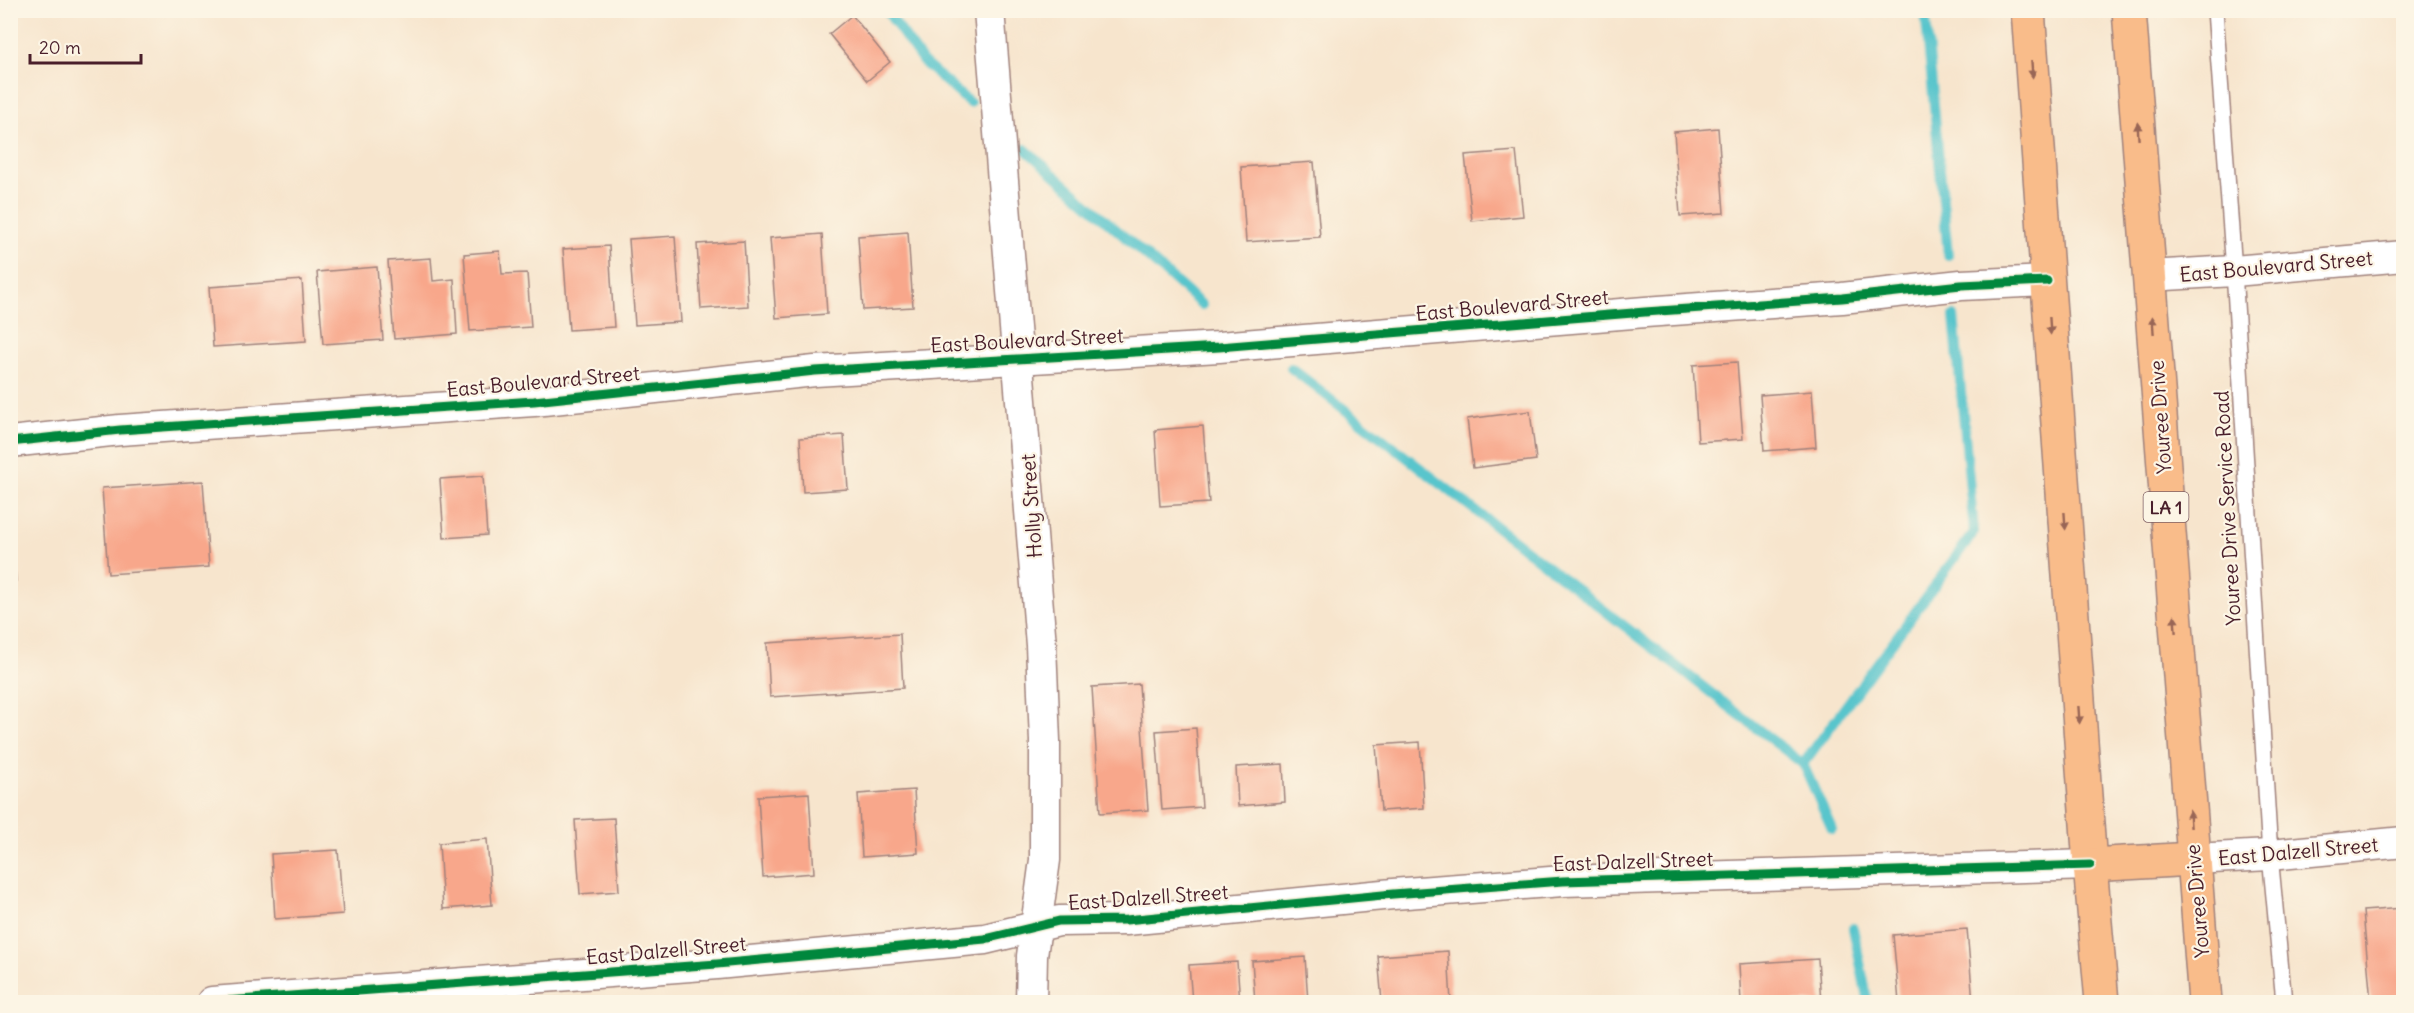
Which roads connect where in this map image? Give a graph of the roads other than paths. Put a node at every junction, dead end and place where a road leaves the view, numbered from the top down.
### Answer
1 (989, 10) edge
2 (2028, 10) edge
3 (2129, 10) edge
4 (2215, 10) edge
5 (2403, 256) edge
6 (2234, 271) junction
7 (2149, 276) junction
8 (2047, 281) junction
9 (1019, 359) junction
10 (10, 442) edge
11 (2403, 842) edge
12 (2270, 855) junction
13 (2193, 859) junction
14 (2090, 865) junction
15 (1036, 926) junction
16 (470, 994) edge
17 (212, 1002) edge
18 (1031, 1002) edge
19 (2102, 1002) edge
20 (2205, 1002) edge
21 (2284, 1002) edge

1 - 9 street, Holly Street
2 -> 8 main road
7 -> 3 main road, Youree Drive / LA 1
4 - 6 lane, Youree Drive Service Road
5 - 6 street, East Boulevard Street
6 - 7 street, East Boulevard Street
6 - 12 lane, Youree Drive Service Road
13 -> 7 main road, Youree Drive / LA 1
8 - 9 street, East Boulevard Street
8 -> 14 main road
9 - 10 street, East Boulevard Street
9 - 15 street, Holly Street
11 - 12 street, East Dalzell Street
12 - 13 street, East Dalzell Street
12 - 21 lane, Youree Drive Service Road
13 - 14 main road
13 - 20 main road, Youree Drive / LA 1
14 - 15 street, East Dalzell Street
14 - 19 main road
15 - 16 street, East Dalzell Street
15 - 18 street, Holly Street
16 - 17 street, East Dalzell Street

